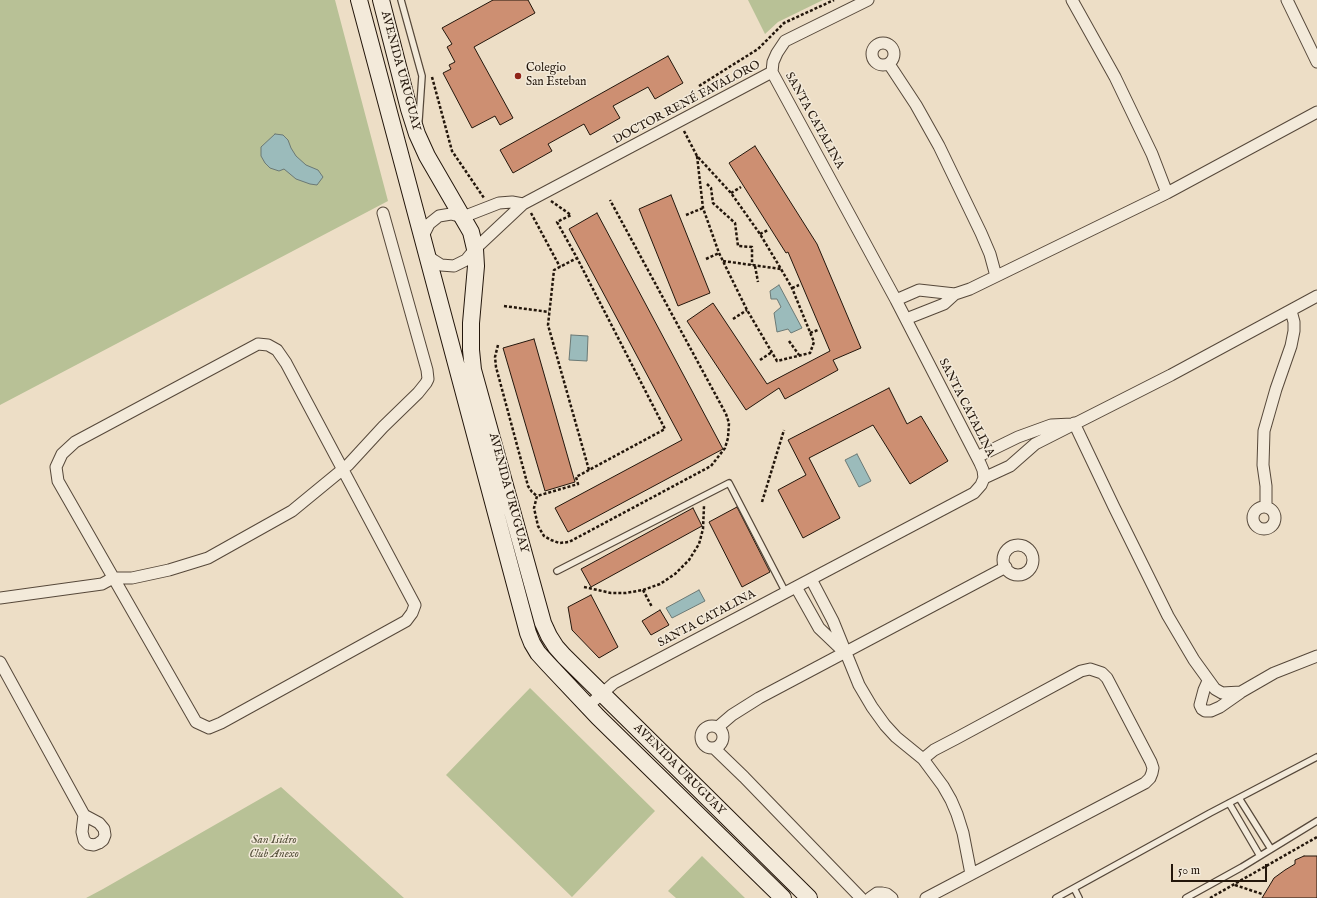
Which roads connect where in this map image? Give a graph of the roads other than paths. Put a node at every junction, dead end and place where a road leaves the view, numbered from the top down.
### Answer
1 (359, 0) edge
2 (381, 0) edge
3 (401, 0) edge
4 (868, 0) edge
5 (1072, 0) edge
6 (1287, 0) edge
7 (1317, 62) edge
8 (890, 64) dead end
9 (772, 72) junction
10 (1317, 112) edge
11 (417, 134) junction
12 (1167, 193) junction
13 (524, 203) junction
14 (383, 213) dead end
15 (463, 217) junction
16 (424, 246) junction
17 (475, 249) junction
18 (996, 276) junction
19 (955, 294) junction
20 (1317, 296) edge
21 (896, 300) junction
22 (1291, 311) junction
23 (906, 319) junction
24 (1074, 423) junction
25 (977, 457) junction
26 (343, 469) junction
27 (984, 478) junction
28 (1266, 507) dead end
29 (1006, 567) dead end
30 (557, 571) dead end
31 (113, 578) junction
32 (811, 579) junction
33 (796, 587) junction
34 (786, 593) junction
35 (0, 598) edge
36 (845, 653) junction
37 (1317, 656) edge
38 (0, 662) edge
39 (1208, 682) junction
40 (1242, 692) junction
41 (602, 694) junction
42 (588, 706) junction
43 (718, 727) junction
44 (715, 749) junction
45 (1317, 757) edge
46 (923, 760) junction
47 (1239, 798) junction
48 (1229, 803) junction
49 (84, 815) dead end
50 (1317, 821) edge
51 (1271, 849) junction
52 (1260, 856) junction
53 (971, 874) junction
54 (1074, 888) junction
55 (783, 898) edge
56 (809, 898) edge
57 (861, 898) edge
58 (870, 898) edge
59 (892, 898) edge
60 (926, 898) edge
61 (1056, 898) edge
62 (1079, 898) edge
63 (1186, 898) edge

1 - 16 main road, AVENIDA URUGUAY
2 - 11 main road, AVENIDA URUGUAY
3 - 11 lane
4 - 9 street, DOCTOR RENÉ FAVALORO
5 - 12 street
6 - 7 street
8 - 18 street
9 - 13 street, DOCTOR RENÉ FAVALORO
9 - 21 street, SANTA CATALINA
10 - 12 street
11 - 15 main road, AVENIDA URUGUAY
12 - 18 street
13 - 15 street
13 - 17 street, DOCTOR RENÉ FAVALORO
14 - 26 street
15 - 16 street
15 - 17 main road, AVENIDA URUGUAY
16 - 17 street
16 - 42 main road, AVENIDA URUGUAY
17 - 41 main road, AVENIDA URUGUAY
18 - 19 street
19 - 21 street
19 - 23 street
20 - 22 street
21 - 23 street, SANTA CATALINA
22 - 24 street
22 - 28 street
23 - 25 street, SANTA CATALINA
24 - 25 street
24 - 27 street
24 - 39 street
25 - 27 street, SANTA CATALINA
26 - 31 street
26 - 31 street
26 - 31 street
27 - 32 street, SANTA CATALINA
29 - 36 street
30 - 34 lane
31 - 35 street
32 - 33 street, SANTA CATALINA
32 - 36 street
33 - 34 street, SANTA CATALINA
33 - 36 street
34 - 41 street, SANTA CATALINA
36 - 43 street
36 - 46 street
37 - 40 street
38 - 49 street
39 - 40 street
39 - 40 street
41 - 42 street, SANTA CATALINA
41 - 56 main road, AVENIDA URUGUAY
42 - 55 main road, AVENIDA URUGUAY
43 - 44 street
43 - 44 street
44 - 57 street
45 - 47 lane
46 - 53 street
46 - 53 street
47 - 48 lane
47 - 51 lane
48 - 52 lane
48 - 54 lane
50 - 51 lane
51 - 52 lane
52 - 63 lane
53 - 60 street
54 - 61 lane
54 - 62 lane
58 - 59 street

